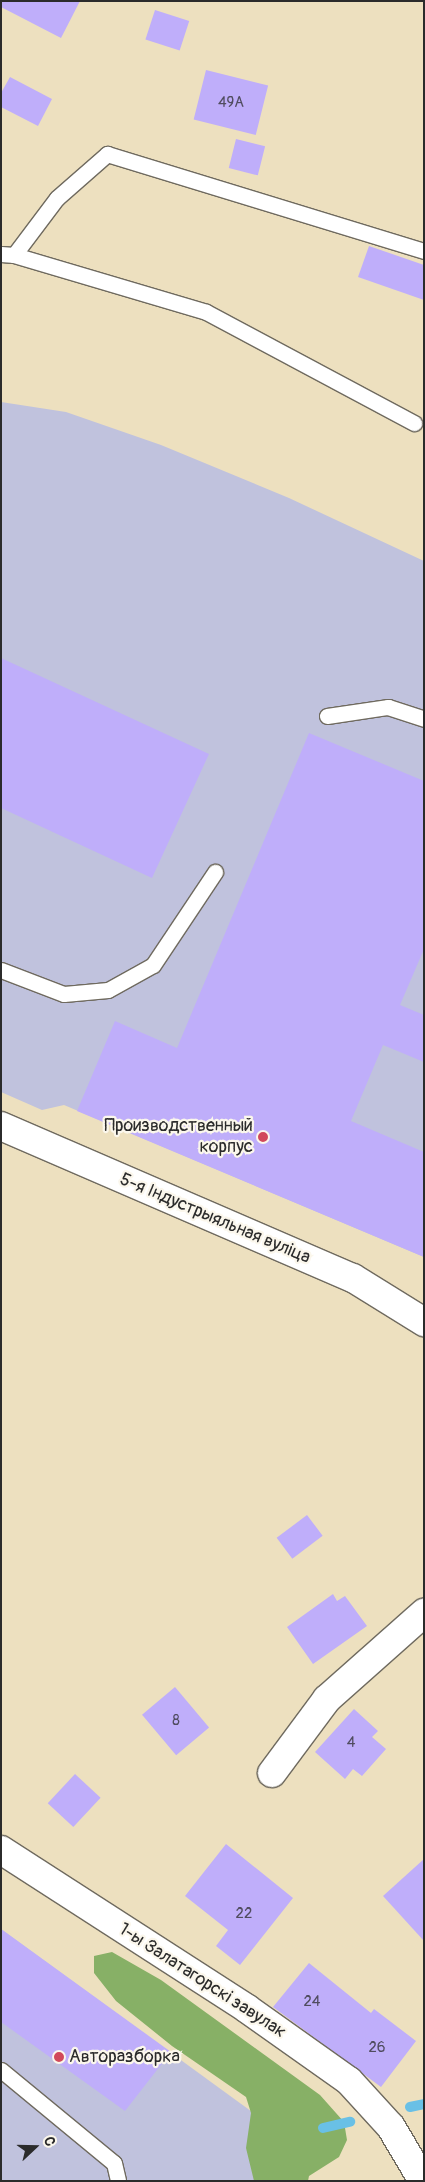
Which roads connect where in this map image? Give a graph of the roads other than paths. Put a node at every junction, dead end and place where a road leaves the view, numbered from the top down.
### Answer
1 (424, 251) edge
2 (8, 254) edge
3 (414, 423) dead end
4 (327, 716) dead end
5 (424, 719) edge
6 (215, 872) dead end
7 (1, 970) edge
8 (1, 1126) edge
9 (424, 1322) edge
10 (424, 1613) edge
11 (272, 1773) dead end
12 (1, 1850) edge
13 (1, 2070) edge
14 (118, 2181) edge
15 (423, 2181) edge

1 - 2 lane
2 - 3 lane
4 - 5 lane
6 - 7 lane
8 - 9 street, 5-я Індустрыяльная вуліца
10 - 11 street
12 - 15 street, 1-ы Залатагорскі завулак
13 - 14 lane

